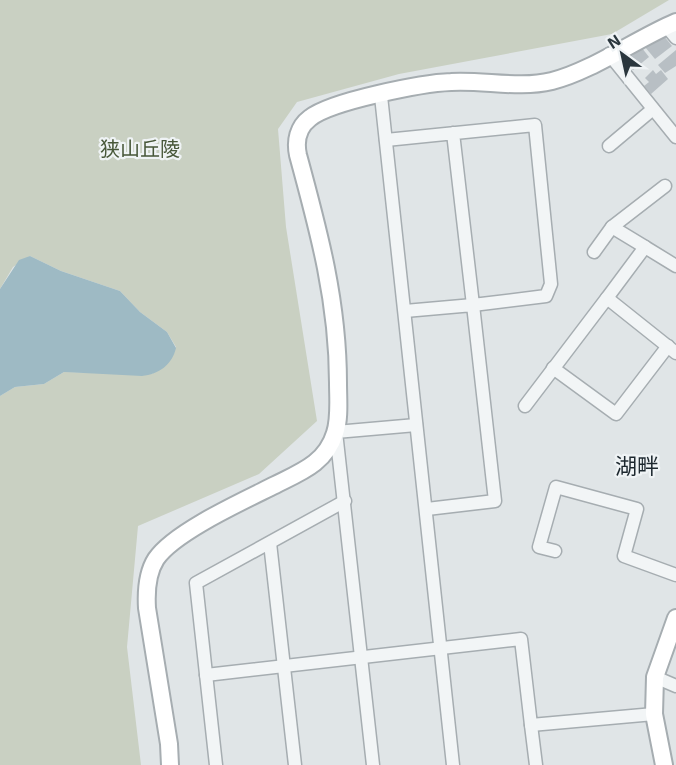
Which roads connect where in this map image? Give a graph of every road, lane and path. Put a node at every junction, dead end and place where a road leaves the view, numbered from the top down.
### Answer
1 (673, 29) edge
2 (609, 54) junction
3 (381, 96) junction
4 (653, 109) junction
5 (453, 133) junction
6 (676, 137) edge
7 (386, 140) junction
8 (609, 146) dead end
9 (665, 186) dead end
10 (612, 227) junction
11 (645, 247) junction
12 (594, 252) dead end
13 (676, 266) edge
14 (606, 298) junction
15 (472, 305) junction
16 (405, 311) junction
17 (672, 350) edge
18 (553, 368) junction
19 (525, 406) dead end
20 (416, 425) junction
21 (336, 432) junction
22 (345, 501) junction
23 (426, 509) junction
24 (270, 543) junction
25 (555, 551) dead end
26 (676, 575) edge
27 (676, 618) edge
28 (441, 648) junction
29 (361, 659) junction
30 (284, 667) junction
31 (206, 675) junction
32 (655, 677) junction
33 (676, 686) edge
34 (654, 714) junction
35 (531, 725) junction
36 (170, 765) edge
37 (216, 765) edge
38 (295, 765) edge
39 (373, 765) edge
40 (453, 765) edge
41 (536, 765) edge
42 (664, 765) edge

1 - 2 street
2 - 3 street
2 - 4 street
3 - 7 street
3 - 21 street
4 - 6 street
4 - 8 street
5 - 7 street
5 - 15 street
5 - 15 street
7 - 16 street
9 - 10 street
10 - 11 street
10 - 12 street
11 - 13 street
11 - 14 street
14 - 17 street
14 - 18 street
15 - 16 street
15 - 23 street
16 - 20 street
17 - 18 street
18 - 19 street
20 - 21 street
20 - 23 street
21 - 22 street
21 - 36 street
22 - 24 street
22 - 29 street
23 - 28 street
24 - 30 street
24 - 31 street
25 - 26 street
27 - 32 street
28 - 29 street
28 - 35 street
28 - 40 street
29 - 30 street
29 - 39 street
30 - 31 street
30 - 38 street
31 - 37 street
32 - 33 street
32 - 34 street
34 - 35 street
34 - 42 street
35 - 41 street

